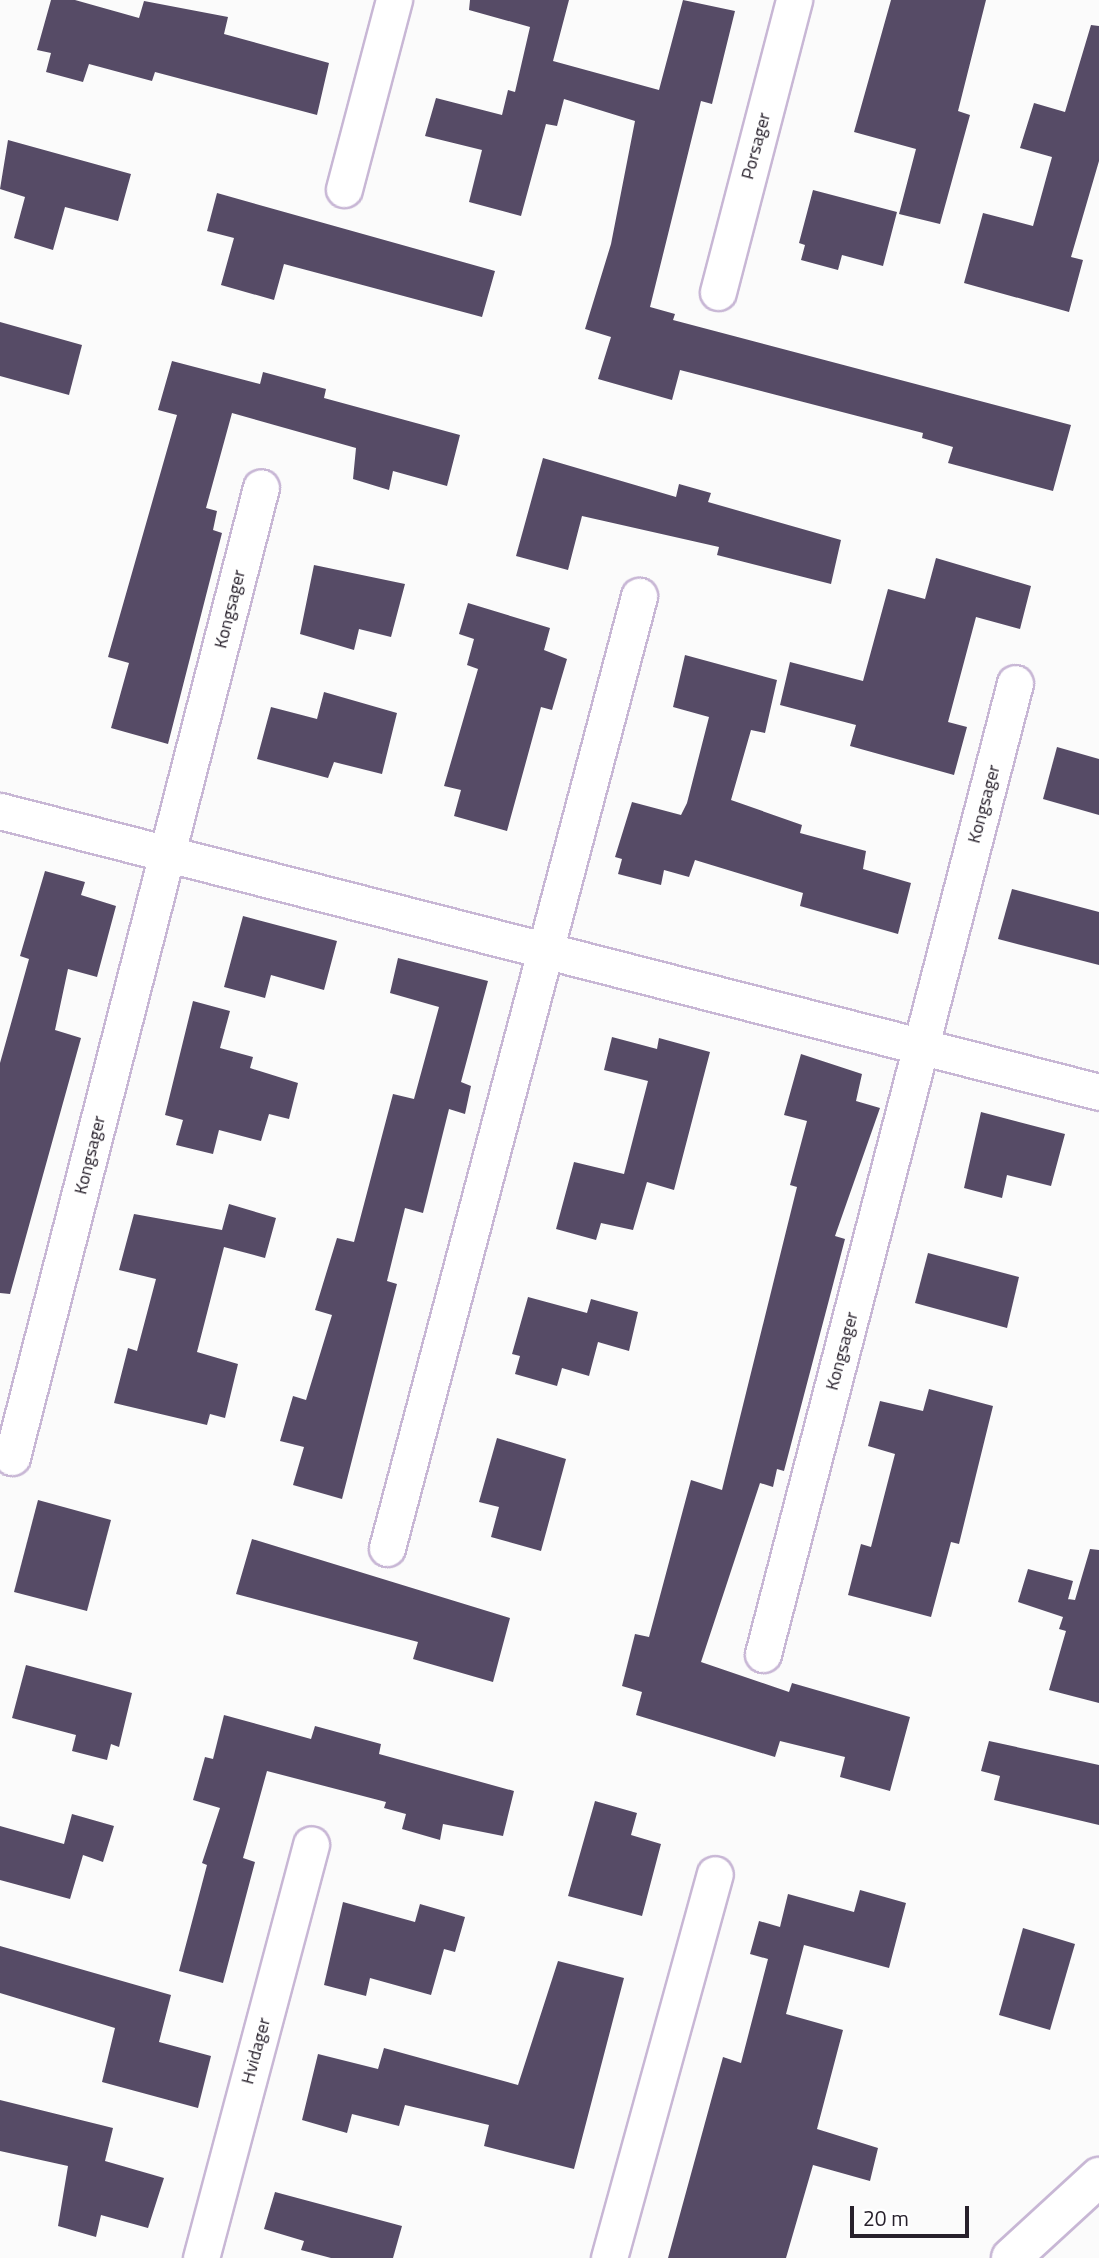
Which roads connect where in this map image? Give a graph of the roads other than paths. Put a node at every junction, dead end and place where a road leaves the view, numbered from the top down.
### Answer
1 (394, 0) edge
2 (794, 0) edge
3 (344, 189) dead end
4 (718, 292) dead end
5 (261, 487) dead end
6 (639, 596) dead end
7 (1015, 683) dead end
8 (0, 811) edge
9 (167, 853) junction
10 (546, 953) junction
11 (921, 1048) junction
12 (1099, 1092) edge
13 (12, 1457) dead end
14 (387, 1548) dead end
15 (763, 1654) dead end
16 (311, 1844) dead end
17 (715, 1874) dead end
18 (1099, 2177) edge
19 (201, 2258) edge
20 (608, 2258) edge
21 (1011, 2258) edge

1 - 3 street
2 - 4 street, Porsager
5 - 9 street, Kongsager
6 - 10 street
7 - 11 street, Kongsager
8 - 9 street
9 - 10 street
9 - 13 street, Kongsager
10 - 11 street
10 - 14 street
11 - 12 street
11 - 15 street, Kongsager
16 - 19 street, Hvidager
17 - 20 street
18 - 21 street

